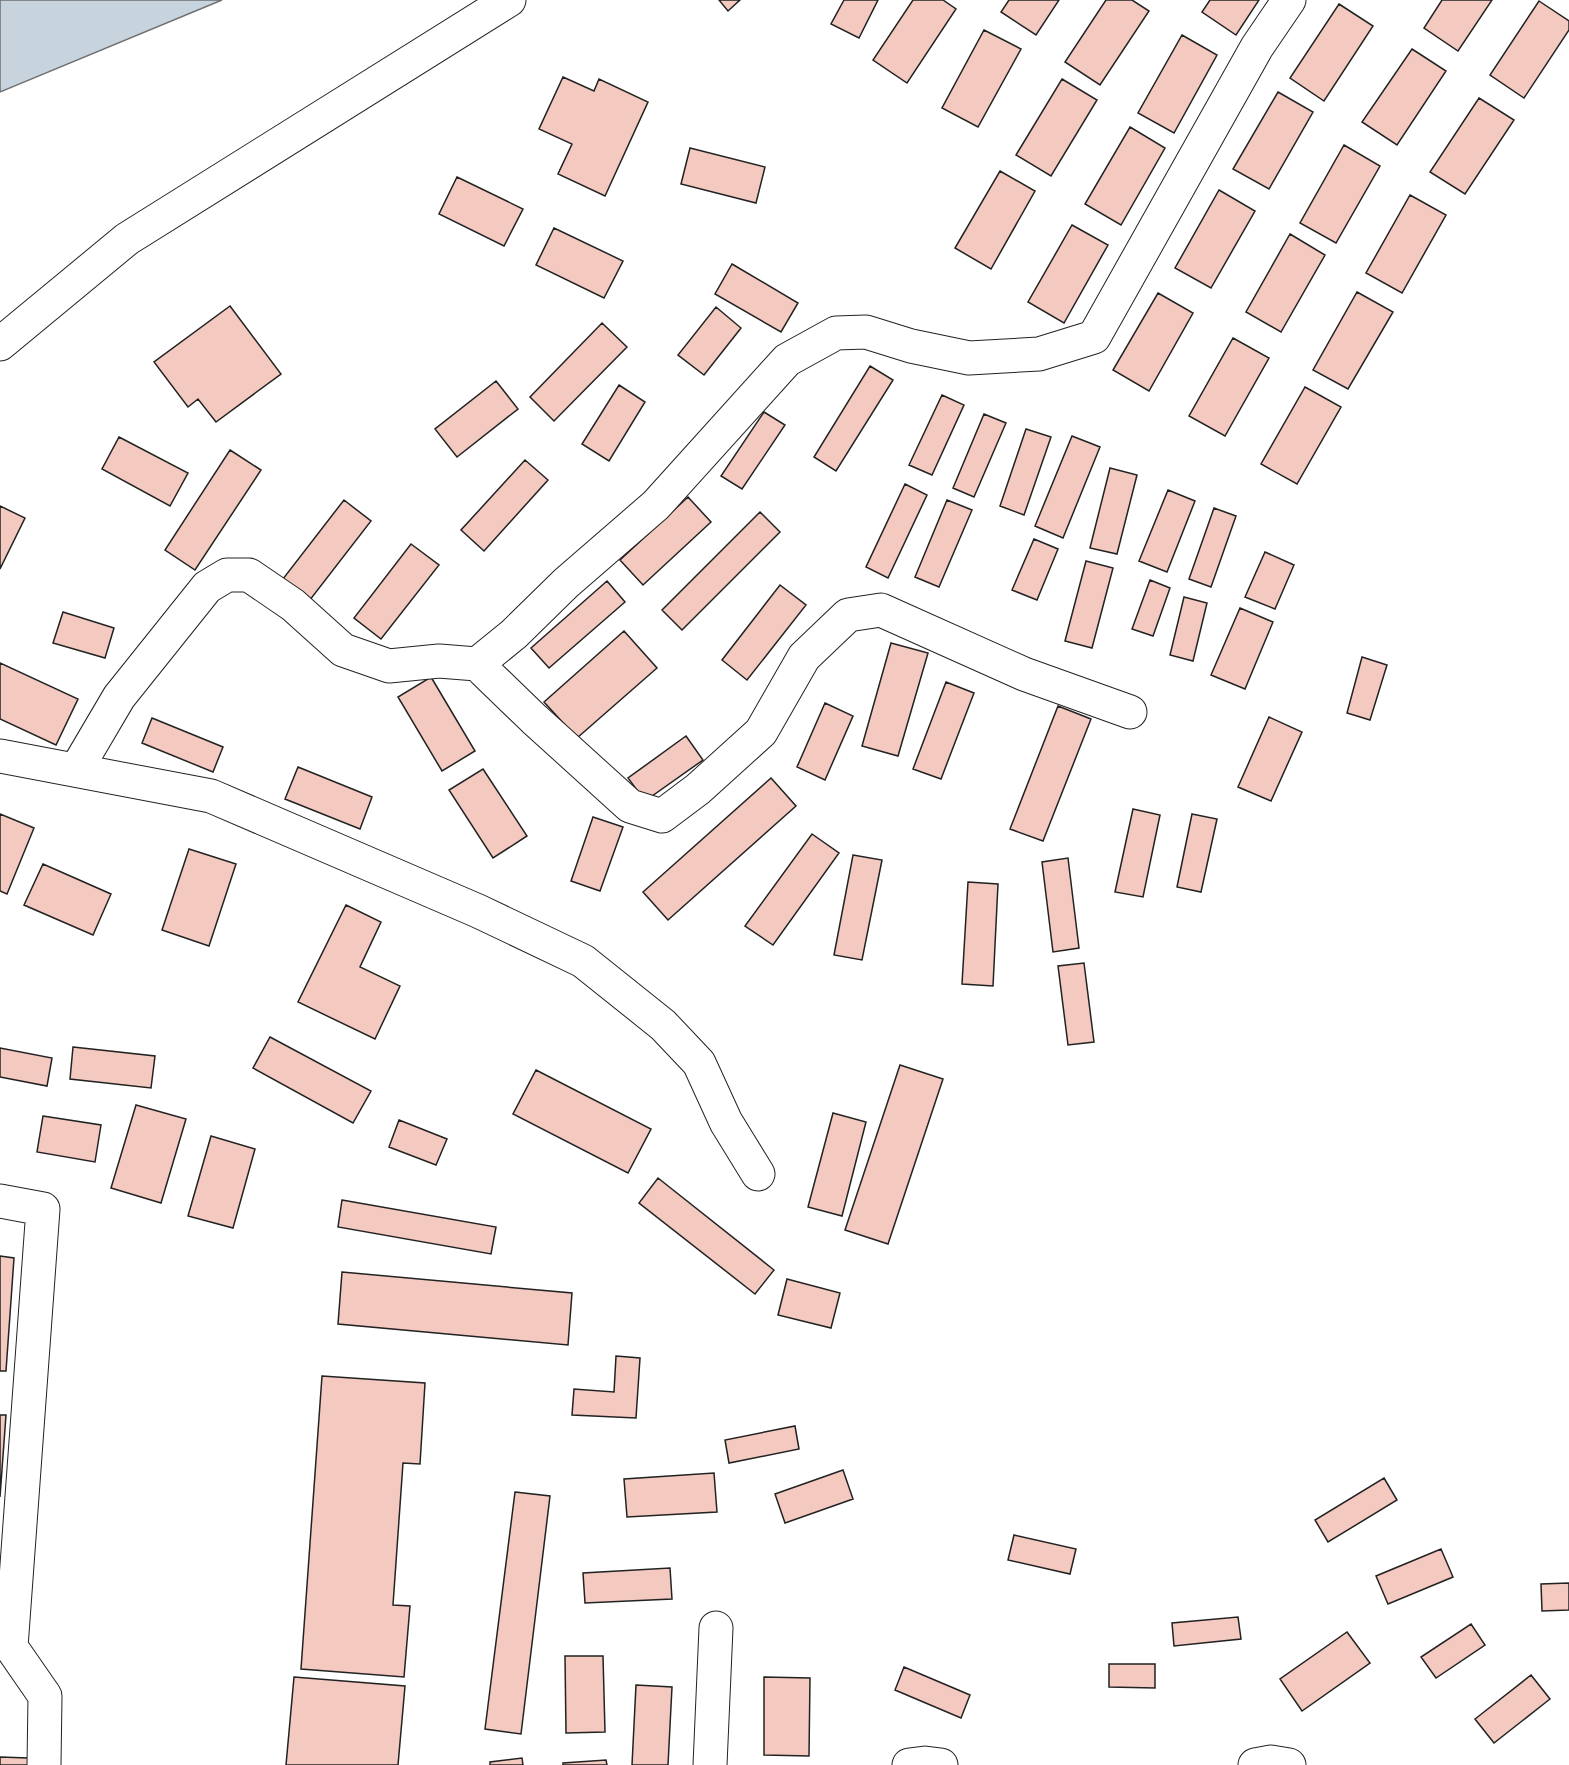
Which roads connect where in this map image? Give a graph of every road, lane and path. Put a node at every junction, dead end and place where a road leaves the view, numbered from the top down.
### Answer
1 (509, 0) edge
2 (1289, 0) edge
3 (0, 344) edge
4 (477, 664) junction
5 (1130, 712) dead end
6 (0, 756) edge
7 (76, 770) junction
8 (758, 1174) dead end
9 (0, 1201) edge
10 (716, 1628) dead end
11 (44, 1765) edge
12 (710, 1765) edge
13 (909, 1765) edge
14 (941, 1765) edge
15 (1255, 1765) edge
16 (1289, 1765) edge

1 - 3 street
2 - 4 street
4 - 5 street
4 - 7 street
6 - 7 street
7 - 8 street
9 - 11 street
10 - 12 street
13 - 14 street
15 - 16 street

